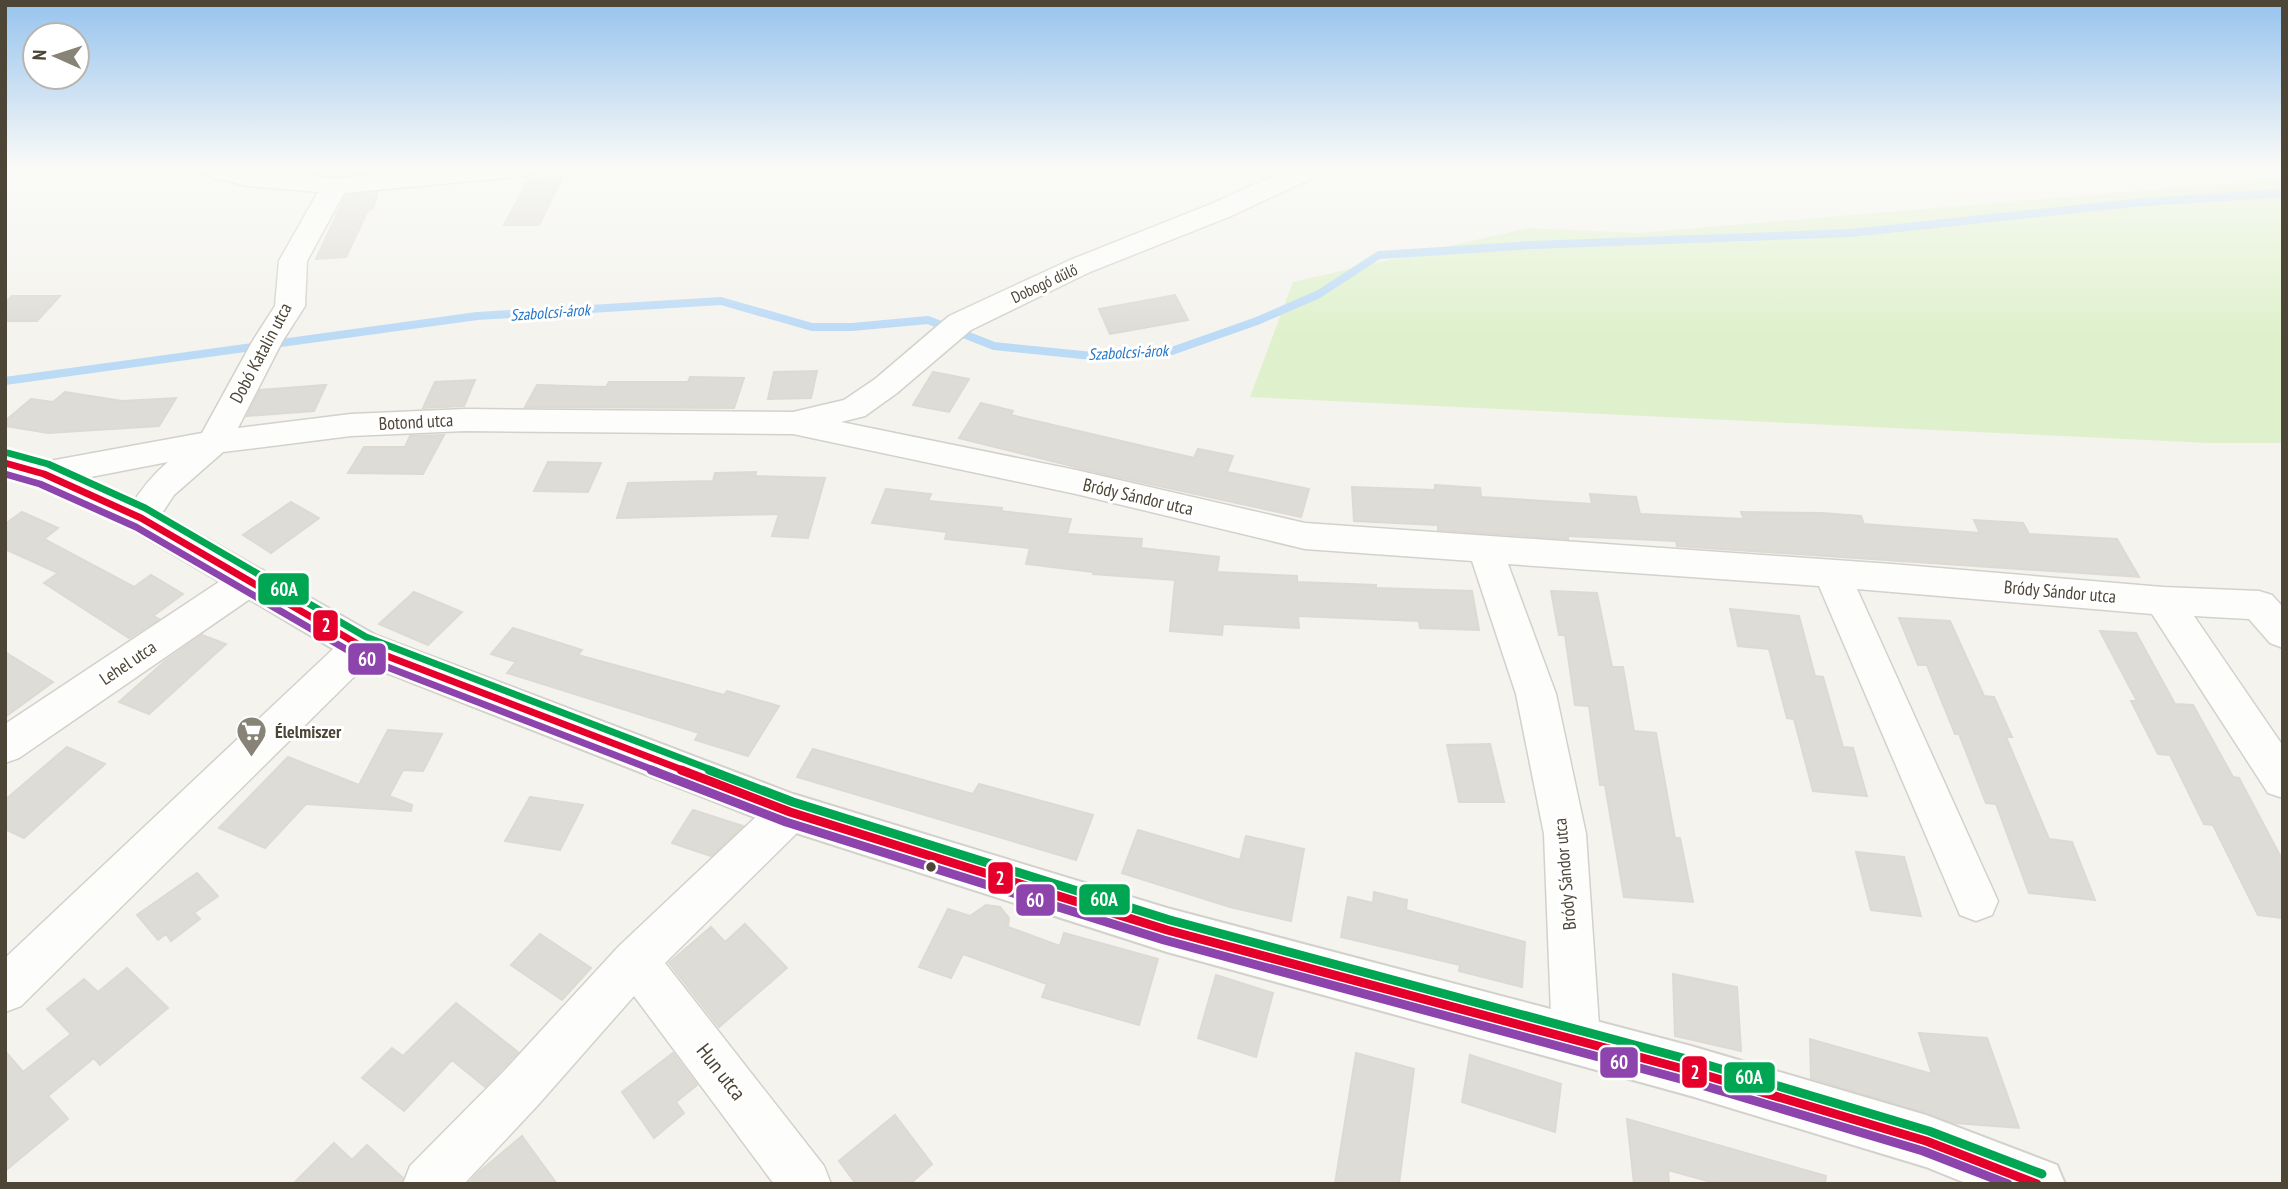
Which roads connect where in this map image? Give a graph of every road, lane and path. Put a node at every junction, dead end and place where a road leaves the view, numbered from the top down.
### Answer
1 (314, 223) edge
2 (1187, 223) edge
3 (952, 329) joint
4 (793, 423) junction
5 (214, 442) junction
6 (24, 468) edge
7 (141, 518) junction
8 (1486, 551) junction
9 (1832, 574) junction
10 (250, 580) junction
11 (2163, 601) junction
12 (2275, 614) edge
13 (361, 646) junction
14 (5, 746) edge
15 (2283, 780) edge
16 (790, 812) junction
17 (1976, 901) dead end
18 (635, 961) junction
19 (5, 990) edge
20 (1576, 1040) junction
21 (428, 1184) edge
22 (806, 1184) edge
23 (2038, 1184) edge

1 - 5 street, Dobó Katalin utca
2 - 3 street, Dobogó dűlő
3 - 4 street, Dobogó dűlő
4 - 5 street, Botond utca
4 - 8 street, Bródy Sándor utca
5 - 6 street, Botond utca
5 - 7 street
6 - 7 street
7 - 10 street
8 - 9 street, Bródy Sándor utca
8 - 20 street, Bródy Sándor utca
9 - 11 street, Bródy Sándor utca
9 - 17 street
10 - 13 street
10 - 14 street, Lehel utca
11 - 12 street, Bródy Sándor utca
11 - 15 street
13 - 16 street
13 - 19 street
16 - 18 street
16 - 20 street
18 - 21 street
18 - 22 street, Hun utca
20 - 23 street

